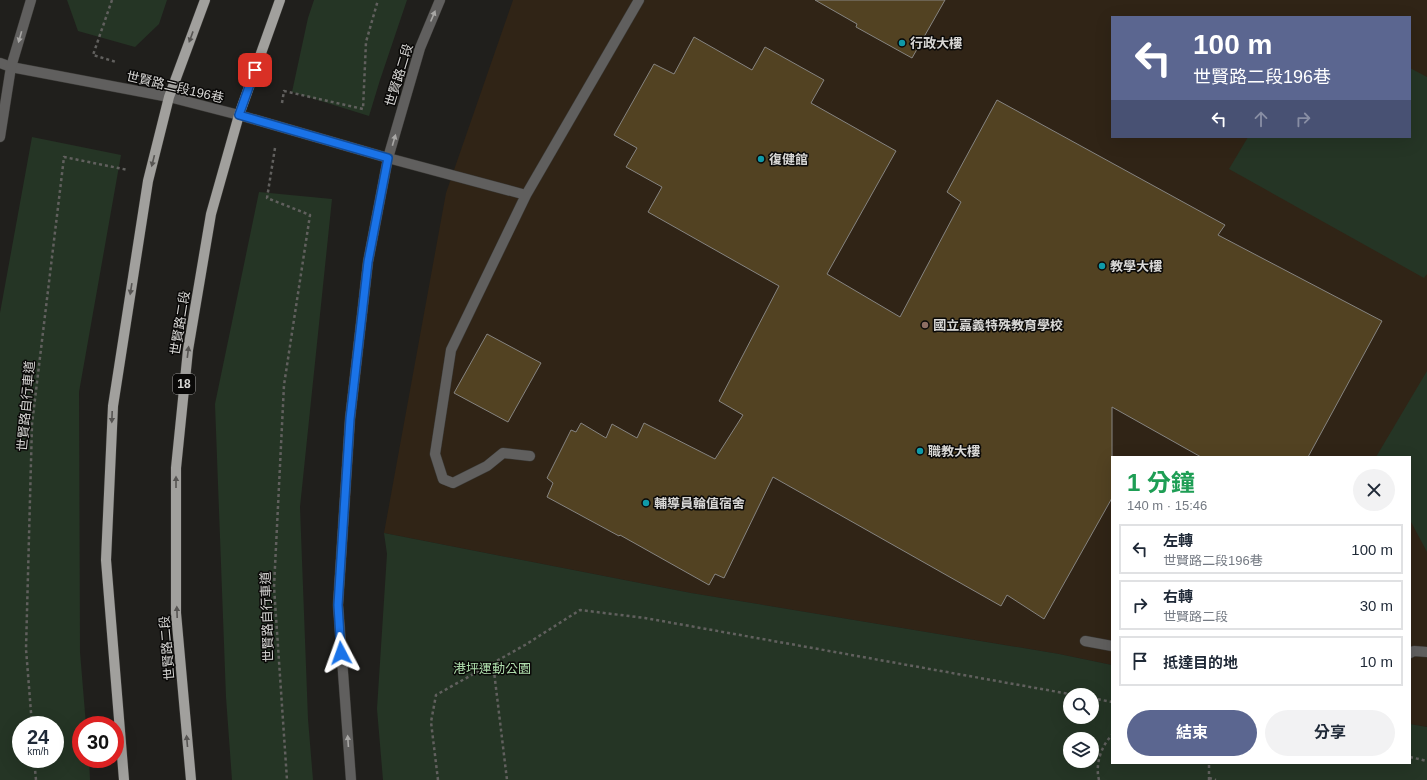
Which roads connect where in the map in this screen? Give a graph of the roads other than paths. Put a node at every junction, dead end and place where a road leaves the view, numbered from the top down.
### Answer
1 (31, 0) edge
2 (204, 0) edge
3 (280, 0) edge
4 (440, 0) edge
5 (639, 0) edge
6 (0, 63) edge
7 (11, 67) junction
8 (170, 97) junction
9 (239, 115) junction
10 (0, 137) edge
11 (388, 158) junction
12 (526, 195) junction
13 (530, 456) dead end
14 (1085, 641) dead end
15 (1111, 646) edge
16 (1411, 652) edge
17 (1427, 652) edge
18 (124, 780) edge
19 (191, 780) edge
20 (351, 780) edge

1 -> 7 street
2 -> 8 main road
3 - 9 main road, 世賢路二段 / 18
11 -> 4 street, 世賢路二段
5 - 12 street
6 - 7 street, 世賢路二段196巷
7 - 8 street, 世賢路二段196巷
7 - 10 street
8 - 9 street, 世賢路二段196巷
8 -> 18 main road
9 - 11 street, 世賢路二段196巷
19 -> 9 main road, 世賢路二段 / 18
11 - 12 street, 世賢路二段196巷
20 -> 11 street, 世賢路二段
12 - 13 street
14 - 15 street
16 - 17 street

